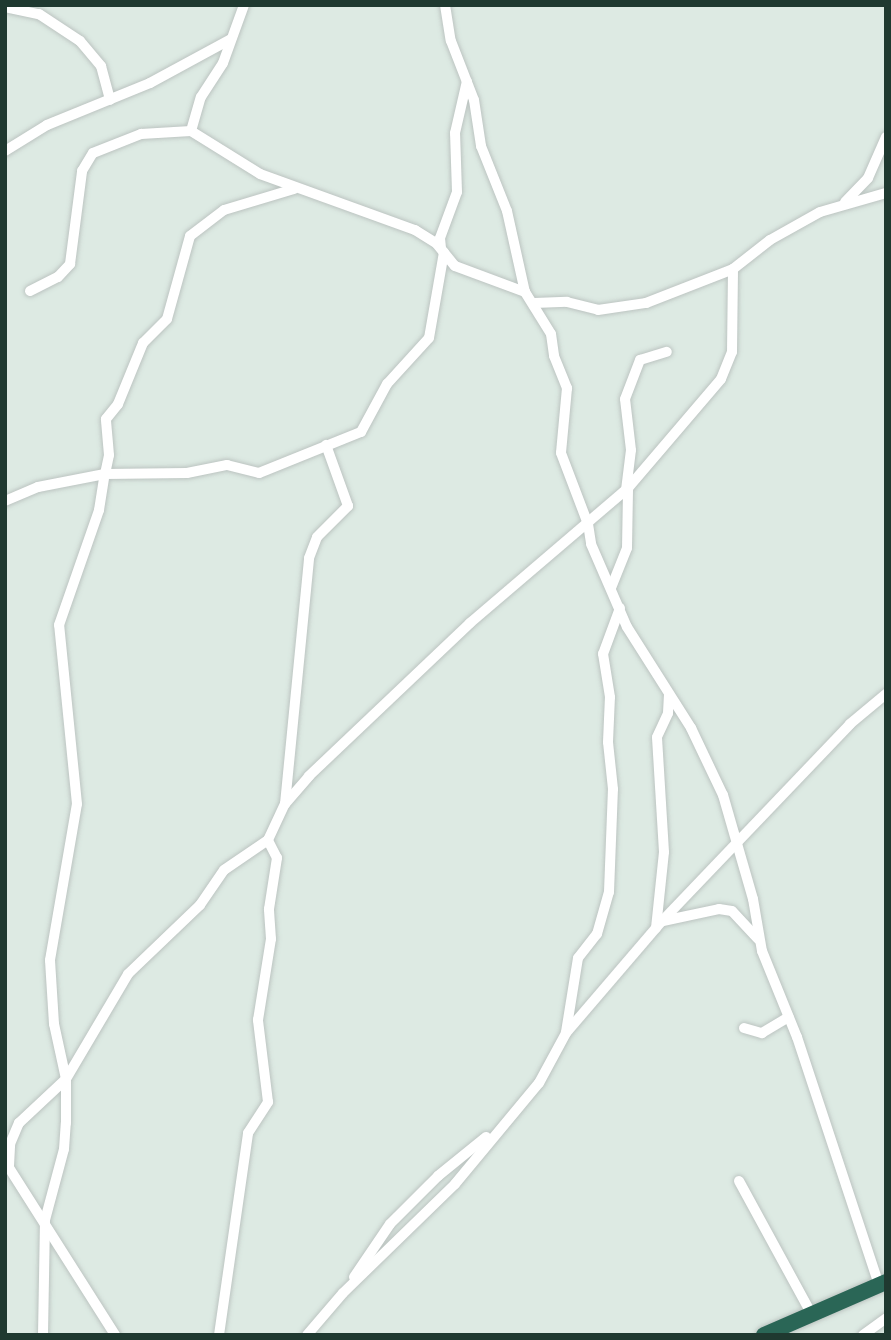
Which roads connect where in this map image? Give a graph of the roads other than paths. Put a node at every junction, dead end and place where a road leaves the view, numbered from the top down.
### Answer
1 (244, 5) edge
2 (445, 5) edge
3 (5, 7) edge
4 (231, 39) junction
5 (467, 81) junction
6 (110, 100) junction
7 (191, 131) junction
8 (886, 137) edge
9 (5, 151) edge
10 (294, 189) junction
11 (886, 192) edge
12 (845, 202) junction
13 (442, 250) junction
14 (733, 269) junction
15 (30, 292) dead end
16 (525, 292) junction
17 (534, 303) junction
18 (667, 352) dead end
19 (326, 445) junction
20 (105, 474) junction
21 (627, 489) junction
22 (5, 501) edge
23 (589, 524) junction
24 (567, 540) junction
25 (594, 551) junction
26 (611, 588) junction
27 (620, 608) junction
28 (886, 694) edge
29 (669, 695) junction
30 (285, 804) junction
31 (268, 840) junction
32 (735, 848) junction
33 (659, 925) junction
34 (759, 942) junction
35 (789, 1017) junction
36 (744, 1028) dead end
37 (566, 1033) junction
38 (66, 1079) junction
39 (494, 1132) junction
40 (7, 1164) edge
41 (739, 1181) dead end
42 (44, 1220) junction
43 (883, 1284) edge
44 (343, 1293) junction
45 (811, 1313) junction
46 (886, 1318) edge
47 (43, 1335) edge
48 (115, 1335) edge
49 (219, 1335) edge
50 (307, 1335) edge
51 (764, 1335) edge
52 (863, 1335) edge

1 - 4 street
2 - 5 street
3 - 6 street
4 - 6 street
4 - 7 street
5 - 13 street
5 - 16 street
6 - 9 street
7 - 10 street
7 - 15 street
8 - 12 street
10 - 13 street
10 - 20 street
11 - 12 street
12 - 14 street
13 - 16 street
13 - 19 street
14 - 17 street
14 - 21 street
16 - 17 street
17 - 23 street
18 - 21 street
19 - 20 street
19 - 30 street
20 - 22 street
20 - 38 street
21 - 23 street
21 - 26 street
23 - 24 street
23 - 25 street
24 - 25 street
24 - 30 street
25 - 26 street
26 - 27 street
27 - 29 street
27 - 37 street
28 - 32 street
29 - 32 street
29 - 33 street
30 - 31 street
31 - 38 street
31 - 49 street
32 - 33 street
32 - 34 street
33 - 34 street
33 - 37 street
34 - 35 street
35 - 36 street
35 - 43 street
37 - 39 street
38 - 40 street
38 - 42 street
39 - 44 street
39 - 44 street
40 - 42 street
41 - 45 street
42 - 47 street
42 - 48 street
43 - 45 highway
44 - 50 street
45 - 51 highway
46 - 52 street

